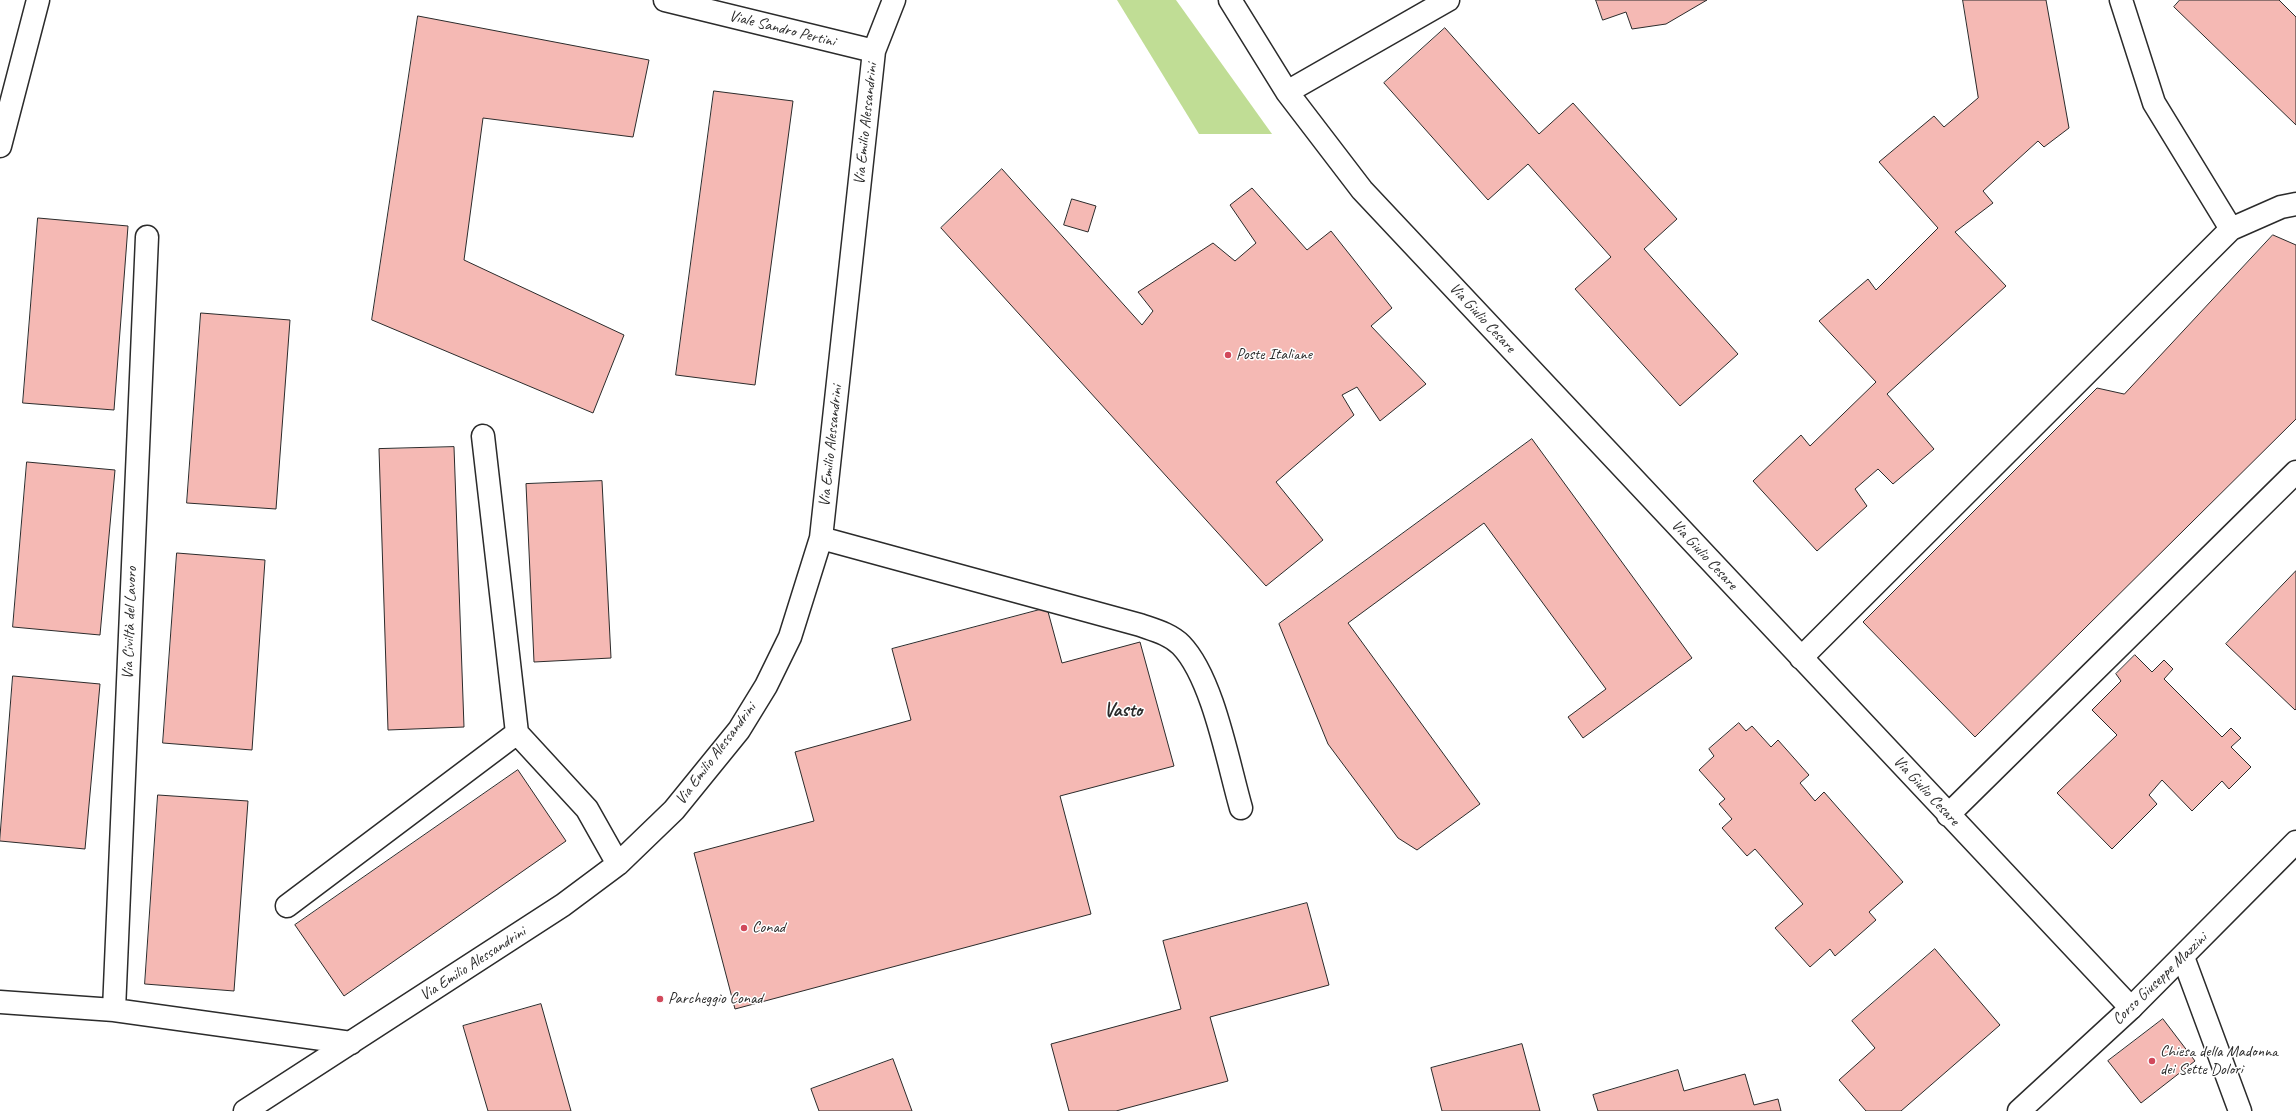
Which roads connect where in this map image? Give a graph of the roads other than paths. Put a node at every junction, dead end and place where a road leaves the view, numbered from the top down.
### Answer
1 (38, 0) edge
2 (666, 0) edge
3 (894, 0) edge
4 (1230, 0) edge
5 (1448, 0) edge
6 (2122, 0) edge
7 (874, 51) junction
8 (1287, 92) junction
9 (0, 146) edge
10 (2296, 204) edge
11 (2232, 228) junction
12 (147, 237) dead end
13 (483, 436) dead end
14 (2296, 472) edge
15 (821, 538) junction
16 (1801, 658) junction
17 (517, 734) junction
18 (1241, 808) dead end
19 (1948, 815) junction
20 (2296, 842) edge
21 (618, 864) junction
22 (287, 906) dead end
23 (2183, 957) junction
24 (0, 1002) edge
25 (2130, 1008) junction
26 (114, 1010) junction
27 (350, 1043) junction
28 (244, 1111) edge
29 (2019, 1111) edge
30 (2240, 1111) edge

1 - 9 street
2 - 7 street, Viale Sandro Pertini
3 - 7 street, Via Emilio Alessandrini
4 - 8 street, Via Giulio Cesare
5 - 8 street
6 - 11 street
7 - 15 street, Via Emilio Alessandrini
8 - 16 street, Via Giulio Cesare
10 - 11 street
11 - 16 street
12 - 26 street, Via Civiltà del Lavoro
13 - 17 street
14 - 19 street
15 - 18 street
15 - 21 street, Via Emilio Alessandrini
16 - 19 street, Via Giulio Cesare
17 - 21 street
17 - 22 street
19 - 25 street, Via Giulio Cesare
20 - 23 street, Corso Giuseppe Mazzini
21 - 27 street, Via Emilio Alessandrini
23 - 25 street, Corso Giuseppe Mazzini
23 - 30 street
24 - 26 street
25 - 29 street, Corso Giuseppe Mazzini
26 - 27 street
27 - 28 street, Via Emilio Alessandrini

